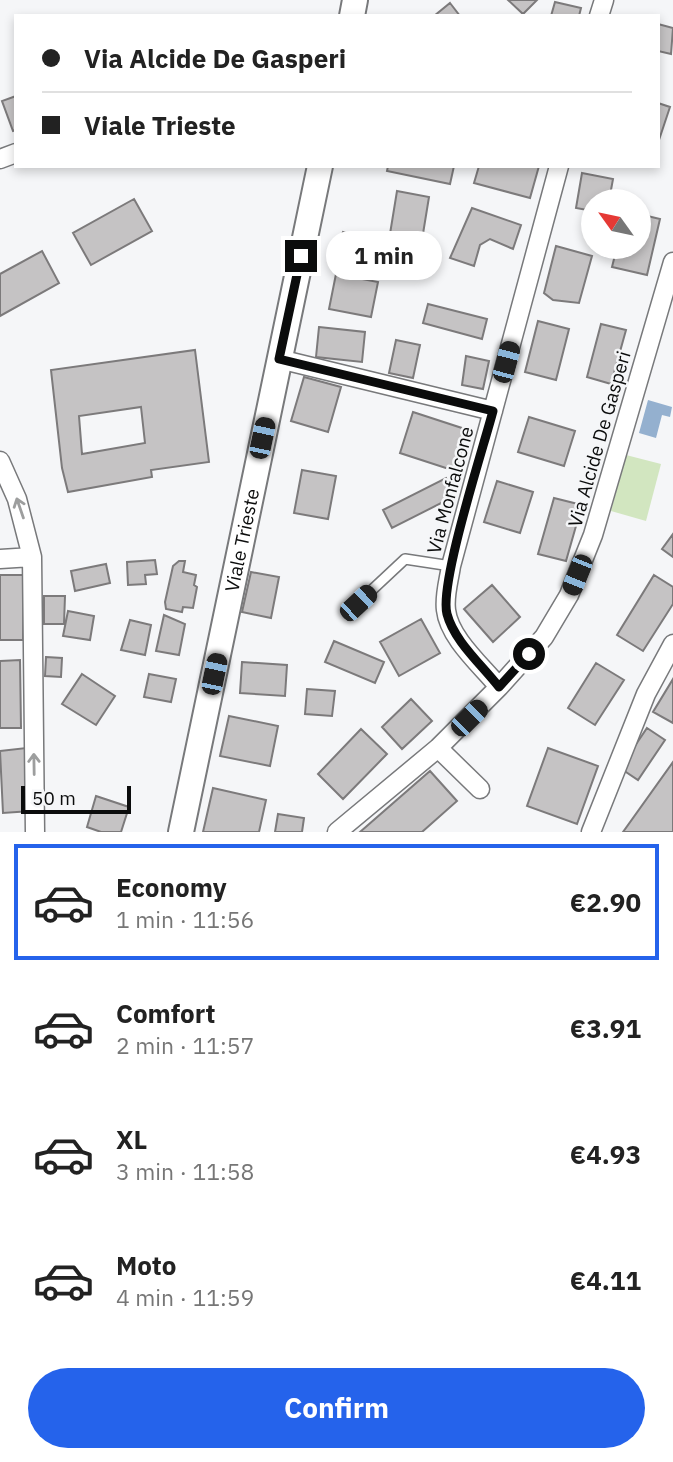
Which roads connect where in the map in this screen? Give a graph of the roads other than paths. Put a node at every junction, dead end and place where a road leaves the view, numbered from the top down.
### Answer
1 (320, 168) edge
2 (558, 168) edge
3 (673, 262) edge
4 (279, 359) junction
5 (493, 411) junction
6 (0, 461) edge
7 (32, 558) junction
8 (0, 559) edge
9 (451, 566) junction
10 (358, 603) dead end
11 (673, 644) edge
12 (499, 687) junction
13 (438, 748) junction
14 (480, 789) dead end
15 (35, 832) edge
16 (181, 832) edge
17 (337, 832) edge
18 (591, 832) edge

1 - 4 main road, Viale Trieste
2 - 5 street, Via Monfalcone
3 - 12 street, Via Alcide De Gasperi
4 - 5 street
4 - 16 main road, Viale Trieste
5 - 9 street, Via Monfalcone
7 -> 6 street
7 - 8 street
15 -> 7 street
9 - 10 lane
9 - 12 street, Via Monfalcone
11 - 18 street
12 - 13 street
13 - 14 street
13 - 17 street

